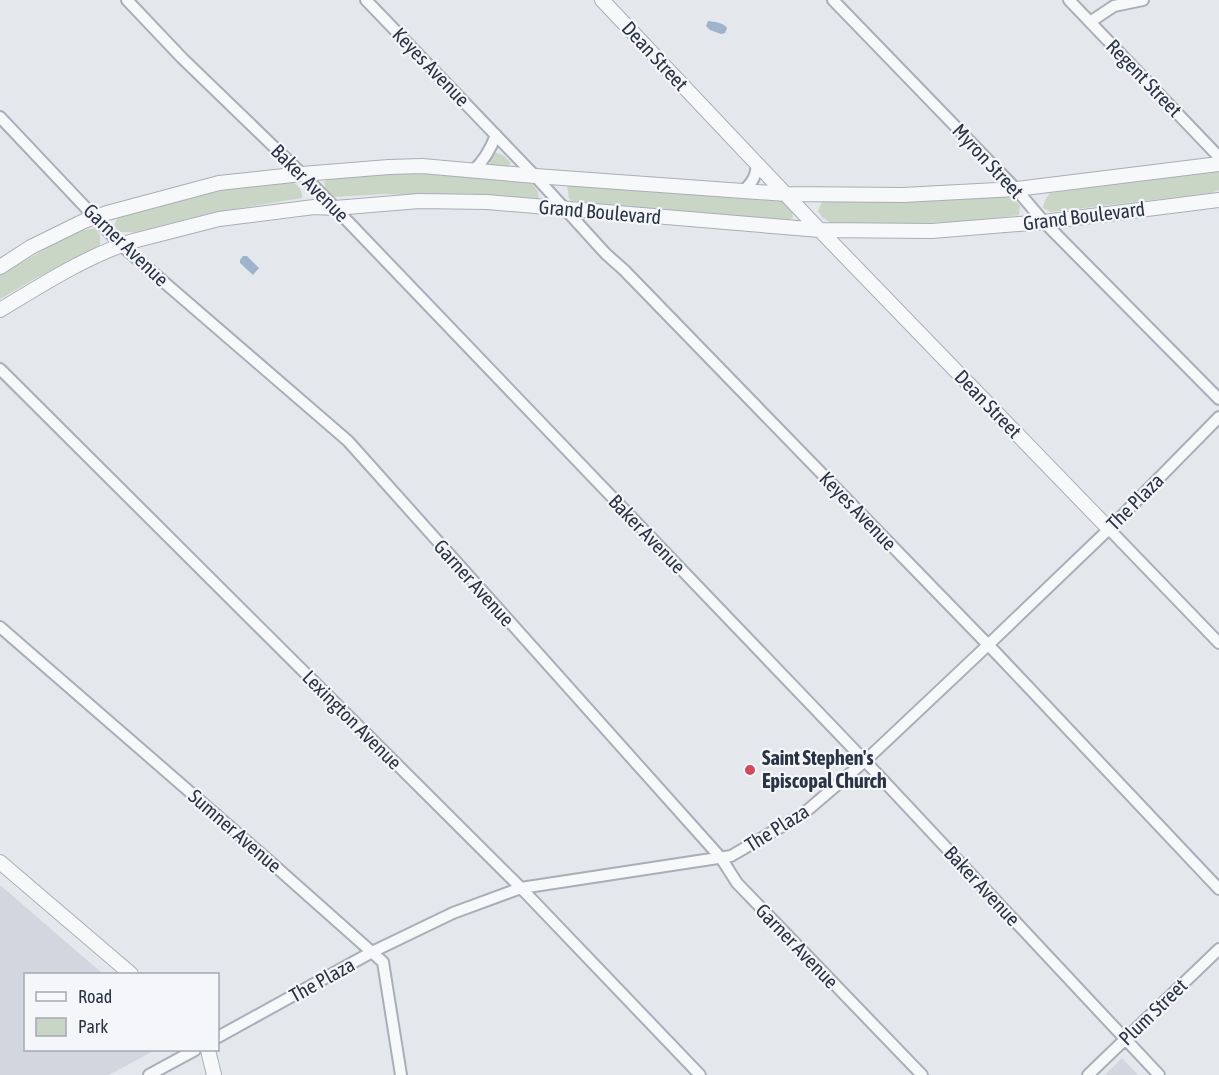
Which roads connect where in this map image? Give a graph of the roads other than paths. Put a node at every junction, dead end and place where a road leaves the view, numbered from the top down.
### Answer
1 (128, 0) edge
2 (366, 0) edge
3 (602, 0) edge
4 (833, 0) edge
5 (1069, 0) edge
6 (1143, 0) edge
7 (1090, 22) junction
8 (0, 117) edge
9 (496, 135) junction
10 (1219, 157) edge
11 (757, 164) junction
12 (1219, 164) edge
13 (473, 171) junction
14 (302, 174) junction
15 (535, 176) junction
16 (1016, 189) junction
17 (744, 190) junction
18 (786, 194) junction
19 (1219, 200) edge
20 (335, 208) junction
21 (566, 209) junction
22 (95, 218) junction
23 (1044, 222) junction
24 (820, 230) junction
25 (121, 245) junction
26 (0, 267) edge
27 (0, 310) edge
28 (0, 369) edge
29 (1219, 399) edge
30 (1219, 417) edge
31 (1109, 529) junction
32 (0, 627) edge
33 (1219, 643) edge
34 (988, 645) junction
35 (865, 761) junction
36 (721, 858) junction
37 (0, 862) edge
38 (521, 888) junction
39 (1219, 889) edge
40 (1219, 949) edge
41 (372, 952) junction
42 (129, 973) edge
43 (219, 1036) edge
44 (1124, 1039) junction
45 (193, 1051) edge
46 (208, 1051) edge
47 (149, 1075) edge
48 (214, 1075) edge
49 (400, 1075) edge
50 (700, 1075) edge
51 (922, 1075) edge
52 (1088, 1075) edge
53 (1159, 1075) edge

1 - 14 street, Baker Avenue
2 - 9 street, Keyes Avenue
3 - 11 street, Dean Street
4 - 16 street, Myron Street
5 - 7 street, Regent Street
6 - 7 street
7 - 10 street, Regent Street
8 - 22 street, Garner Avenue
9 - 13 street
9 - 15 street, Keyes Avenue
11 - 17 street
11 - 18 street, Dean Street
12 - 16 street, Grand Boulevard
13 - 14 street, Grand Boulevard
13 - 15 street, Grand Boulevard
14 - 20 street, Baker Avenue
14 - 22 street, Grand Boulevard
15 - 17 street, Grand Boulevard
15 - 21 street, Keyes Avenue
16 - 18 street, Grand Boulevard
16 - 23 street, Myron Street
17 - 18 street, Grand Boulevard
18 - 24 street, Dean Street
19 - 23 street, Grand Boulevard
20 - 21 street, Grand Boulevard
20 - 25 street, Grand Boulevard
20 - 35 street, Baker Avenue
21 - 24 street, Grand Boulevard
21 - 34 street, Keyes Avenue
22 - 25 street, Garner Avenue
22 - 26 street, Grand Boulevard
23 - 24 street, Grand Boulevard
23 - 29 street, Myron Street
24 - 31 street, Dean Street
25 - 27 street, Grand Boulevard
25 - 36 street, Garner Avenue
28 - 38 street, Lexington Avenue
30 - 31 street, The Plaza
31 - 33 street, Dean Street
31 - 34 street, The Plaza
32 - 41 street, Sumner Avenue
34 - 35 street, The Plaza
34 - 39 street, Keyes Avenue
35 - 36 street, The Plaza
35 - 44 street, Baker Avenue
36 - 38 street, The Plaza
36 - 51 street, Garner Avenue
37 - 42 street
38 - 41 street, The Plaza
38 - 50 street, Lexington Avenue
40 - 44 street, Plum Street
41 - 43 street, The Plaza
41 - 49 street, Sumner Avenue
44 - 52 street, Plum Street
44 - 53 street, Baker Avenue
45 - 47 street
46 - 48 street

